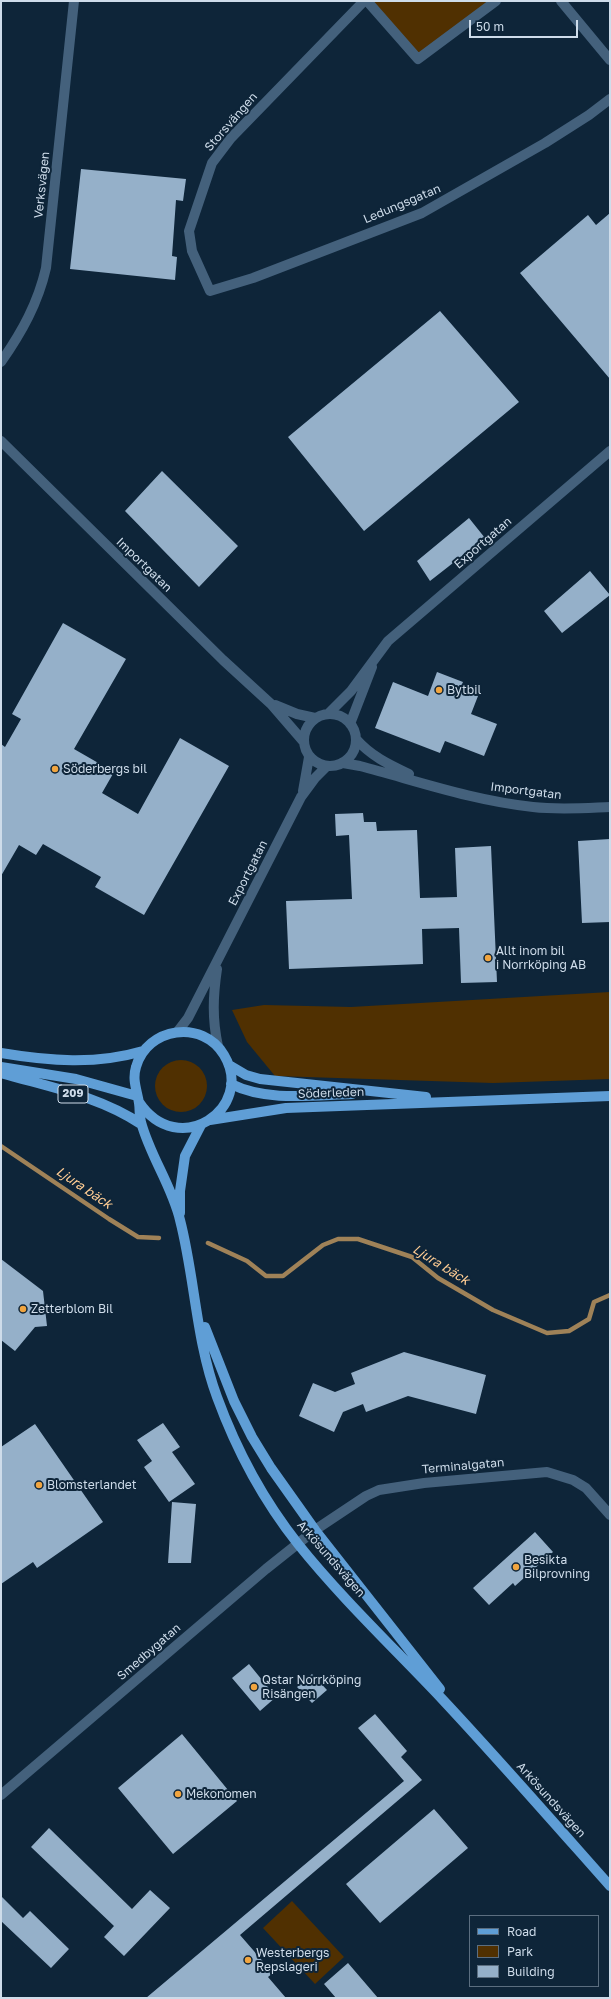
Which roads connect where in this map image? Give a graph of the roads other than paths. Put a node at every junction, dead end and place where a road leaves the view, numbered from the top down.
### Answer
1 (74, 1) edge
2 (365, 1) edge
3 (496, 1) edge
4 (561, 1) edge
5 (610, 60) edge
6 (610, 99) edge
7 (210, 291) joint
8 (1, 362) edge
9 (1, 441) edge
10 (610, 451) edge
11 (375, 658) junction
12 (271, 704) junction
13 (329, 713) junction
14 (315, 718) junction
15 (350, 724) junction
16 (356, 739) junction
17 (303, 741) junction
18 (309, 757) junction
19 (343, 762) junction
20 (327, 766) junction
21 (440, 788) junction
22 (301, 797) junction
23 (610, 806) edge
24 (218, 960) junction
25 (178, 1032) junction
26 (218, 1046) junction
27 (144, 1051) junction
28 (1, 1053) edge
29 (229, 1066) junction
30 (1, 1067) edge
31 (1, 1073) edge
32 (231, 1084) junction
33 (400, 1094) junction
34 (610, 1096) edge
35 (138, 1099) junction
36 (454, 1100) junction
37 (206, 1122) junction
38 (142, 1124) junction
39 (180, 1217) junction
40 (196, 1304) junction
41 (610, 1515) edge
42 (315, 1530) junction
43 (297, 1543) junction
44 (473, 1732) junction
45 (1, 1795) edge
46 (610, 1886) edge

1 - 8 street, Verksvägen
2 - 3 street
2 - 7 street, Storsvängen
4 - 5 street
6 - 7 street, Ledungsgatan
9 - 12 street, Importgatan
10 - 11 street, Exportgatan
11 - 13 street, Exportgatan
11 - 15 street, Exportgatan
12 - 14 street, Importgatan
12 - 17 street, Importgatan
13 - 14 street
13 - 15 street
14 - 17 street
15 - 16 street
16 - 19 street
16 - 21 street, Importgatan
17 - 18 street
18 - 20 street
18 - 22 street, Exportgatan
19 - 20 street
19 - 21 street, Importgatan
20 - 22 street, Exportgatan
21 - 23 street, Importgatan
22 - 24 street, Exportgatan
24 - 25 street, Exportgatan
24 - 26 street, Exportgatan
25 - 26 main road
25 - 27 main road
26 - 29 main road
27 - 28 main road
27 - 35 main road
29 - 32 main road
29 - 33 main road, Söderleden
30 - 35 main road, 209
31 - 38 main road, 209
32 - 33 main road, Söderleden
32 - 37 main road
33 - 36 main road, Söderleden
34 - 36 main road, Söderleden
35 - 37 main road
35 - 38 main road, Arkösundsvägen
36 - 37 main road, Söderleden
37 - 39 main road, Arkösundsvägen
38 - 39 main road, Arkösundsvägen
39 - 40 main road, Arkösundsvägen
40 - 42 main road, Arkösundsvägen
40 - 43 main road, Arkösundsvägen
41 - 42 street, Terminalgatan
42 - 43 street, Smedbygatan
42 - 44 main road, Arkösundsvägen
43 - 44 main road, Arkösundsvägen
43 - 45 street, Smedbygatan
44 - 46 main road, Arkösundsvägen

